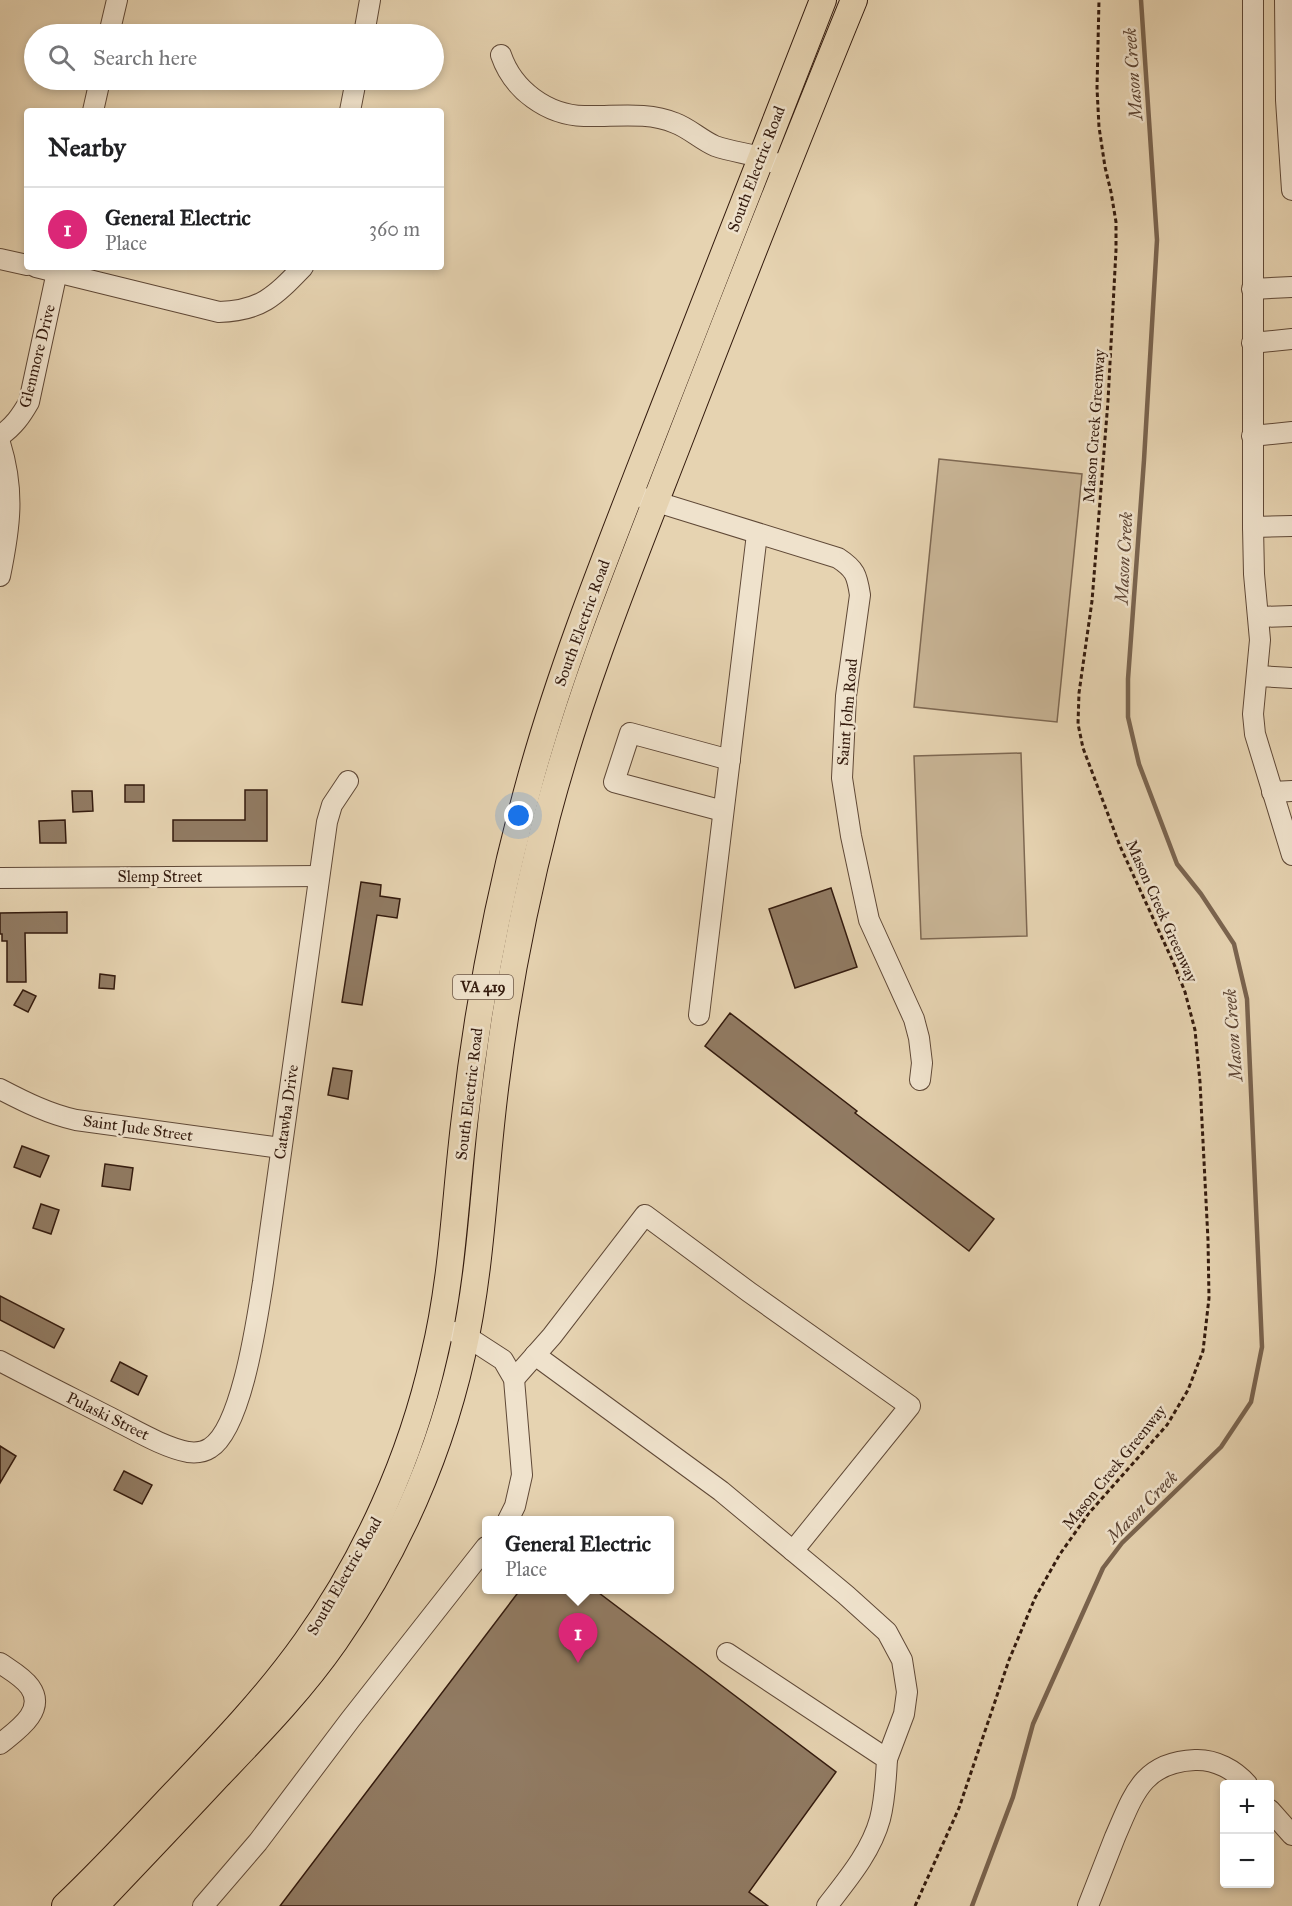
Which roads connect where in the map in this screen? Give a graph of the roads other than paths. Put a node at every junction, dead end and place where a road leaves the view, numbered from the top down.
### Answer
1 (117, 0) edge
2 (370, 0) edge
3 (823, 0) edge
4 (854, 0) edge
5 (1253, 0) edge
6 (1285, 0) edge
7 (1285, 20) junction
8 (1253, 21) junction
9 (112, 24) edge
10 (366, 24) edge
11 (501, 55) dead end
12 (98, 90) edge
13 (354, 90) edge
14 (94, 108) edge
15 (351, 108) edge
16 (1288, 155) junction
17 (1254, 156) junction
18 (760, 157) junction
19 (785, 167) junction
20 (1292, 190) edge
21 (0, 259) edge
22 (24, 264) edge
23 (58, 270) edge
24 (62, 270) edge
25 (300, 270) edge
26 (1292, 287) edge
27 (1252, 289) junction
28 (1292, 339) edge
29 (1252, 343) junction
30 (1292, 432) edge
31 (0, 436) edge
32 (1252, 436) junction
33 (0, 443) edge
34 (631, 492) junction
35 (655, 503) junction
36 (1292, 526) edge
37 (1253, 527) junction
38 (757, 534) junction
39 (0, 576) edge
40 (1292, 616) edge
41 (1259, 617) junction
42 (1258, 676) junction
43 (1292, 678) edge
44 (730, 760) junction
45 (348, 781) dead end
46 (1282, 791) edge
47 (723, 811) junction
48 (1292, 855) edge
49 (319, 876) junction
50 (0, 878) edge
51 (699, 1015) dead end
52 (920, 1080) dead end
53 (0, 1089) edge
54 (281, 1148) junction
55 (440, 1327) junction
56 (466, 1336) junction
57 (535, 1355) junction
58 (0, 1361) edge
59 (514, 1379) junction
60 (218, 1442) joint
61 (510, 1516) edge
62 (793, 1551) junction
63 (482, 1552) edge
64 (727, 1653) dead end
65 (0, 1663) edge
66 (0, 1744) edge
67 (887, 1759) junction
68 (1241, 1780) edge
69 (1274, 1815) edge
70 (1292, 1835) edge
71 (65, 1906) edge
72 (95, 1906) edge
73 (203, 1906) edge
74 (827, 1906) edge
75 (1088, 1906) edge

1 - 9 street
2 - 10 street
3 - 18 main road, South Electric Road / VA 419
4 - 19 main road, South Electric Road / VA 419
5 - 8 street
6 - 7 street
7 - 8 street
7 - 16 street
8 - 17 street
11 - 18 street
12 - 14 street
13 - 15 street
16 - 17 street
16 - 20 street
17 - 27 street
18 - 19 street
18 - 34 main road, South Electric Road / VA 419
19 - 35 main road, South Electric Road / VA 419
21 - 22 street
23 - 31 street, Glenmore Drive
24 - 25 street
26 - 27 street
27 - 29 street
28 - 29 street
29 - 32 street
30 - 32 street
32 - 37 street
33 - 39 street
34 - 35 street, Saint John Road
34 - 55 main road, South Electric Road / VA 419
35 - 38 street, Saint John Road
35 - 56 main road, South Electric Road / VA 419
36 - 37 street
37 - 41 street
38 - 44 street
38 - 52 street, Saint John Road
40 - 41 street
41 - 42 street
42 - 43 street
42 - 46 street
44 - 47 street
44 - 47 street
45 - 49 street, Catawba Drive
46 - 48 street
47 - 51 street
49 - 50 street, Slemp Street
49 - 54 street, Catawba Drive
53 - 54 street, Saint Jude Street
54 - 60 street, Catawba Drive
55 - 56 street
55 - 71 main road, South Electric Road / VA 419
56 - 59 street
56 - 72 main road, South Electric Road / VA 419
57 - 59 street
57 - 62 street
57 - 62 street
58 - 60 street, Pulaski Street
59 - 61 street
62 - 67 street
63 - 73 street
64 - 67 street
65 - 66 street
67 - 74 street
68 - 75 street
69 - 70 street

